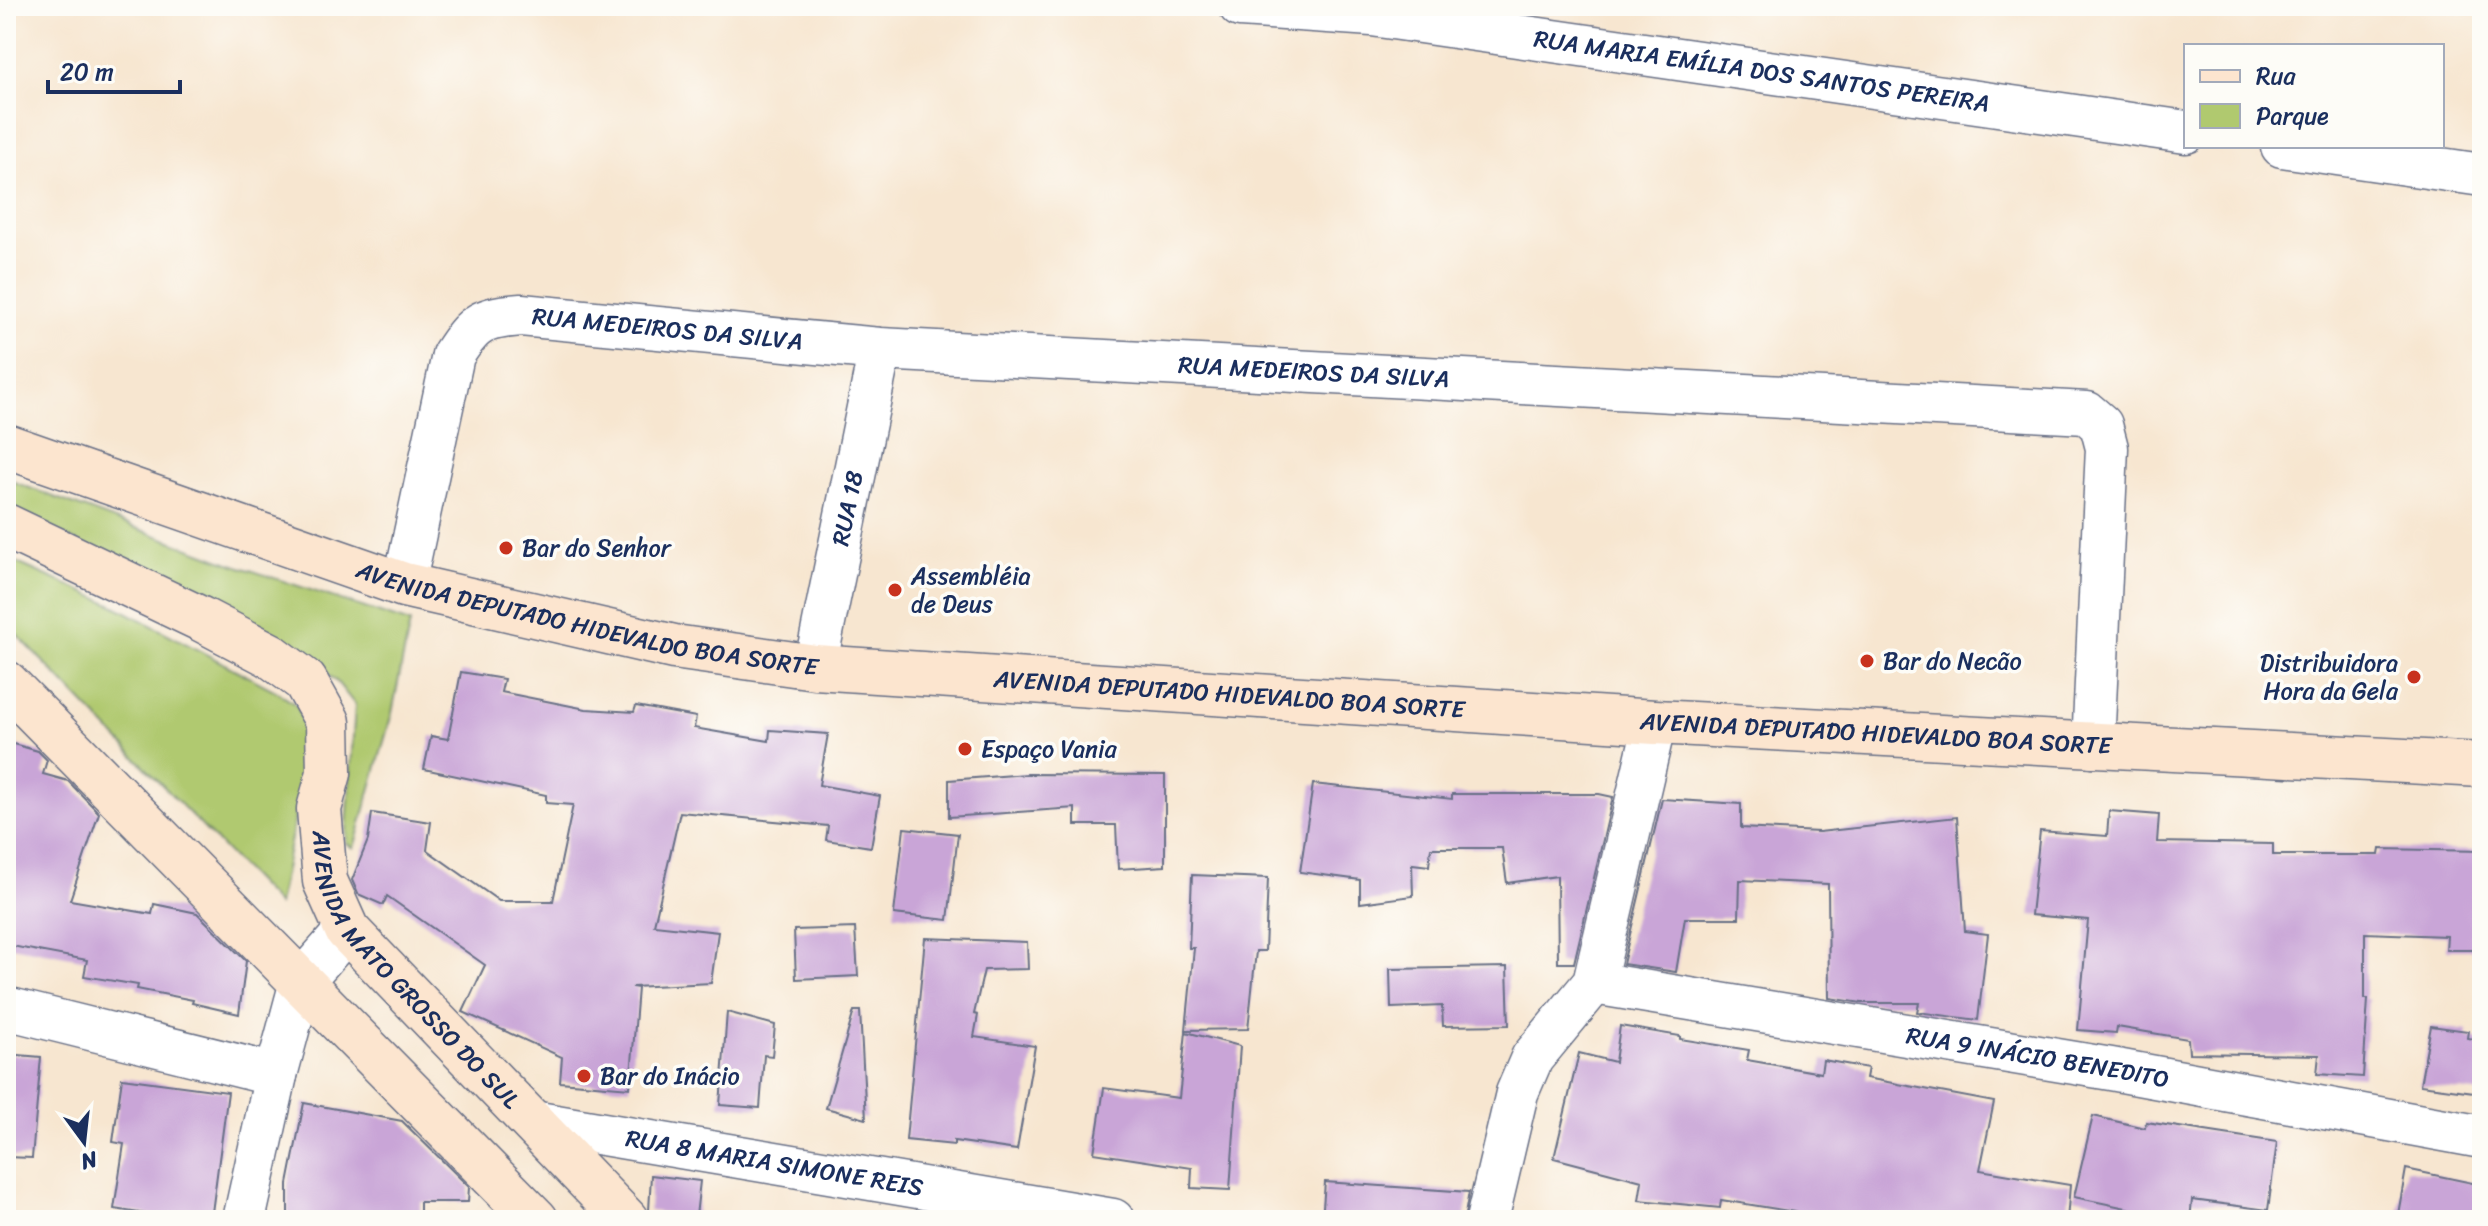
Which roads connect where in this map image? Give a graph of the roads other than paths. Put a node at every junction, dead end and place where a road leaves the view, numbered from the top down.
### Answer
1 (1240, 6) edge
2 (1373, 11) edge
3 (2184, 132) edge
4 (2296, 148) edge
5 (2482, 175) edge
6 (880, 349) junction
7 (6, 446) edge
8 (6, 526) edge
9 (404, 585) junction
10 (815, 667) junction
11 (6, 683) edge
12 (1655, 722) junction
13 (2093, 746) junction
14 (2482, 765) edge
15 (347, 930) junction
16 (301, 982) junction
17 (1594, 983) junction
18 (6, 1008) edge
19 (276, 1075) junction
20 (532, 1122) junction
21 (2482, 1137) edge
22 (244, 1220) edge
23 (536, 1220) edge
24 (626, 1220) edge
25 (1113, 1220) edge
26 (1487, 1220) edge

1 - 2 street, RUA MARIA EMÍLIA DOS SANTOS PEREIRA
2 - 3 street, RUA MARIA EMÍLIA DOS SANTOS PEREIRA
4 - 5 street
6 - 9 street, RUA MEDEIROS DA SILVA
6 - 10 street, RUA 18
6 - 13 street, RUA MEDEIROS DA SILVA
7 - 9 main road, AVENIDA DEPUTADO HIDEVALDO BOA SORTE
8 - 15 main road, AVENIDA MATO GROSSO DO SUL
9 - 10 main road, AVENIDA DEPUTADO HIDEVALDO BOA SORTE
10 - 12 main road, AVENIDA DEPUTADO HIDEVALDO BOA SORTE
11 - 16 main road
12 - 13 main road, AVENIDA DEPUTADO HIDEVALDO BOA SORTE
12 - 17 street
13 - 14 main road, AVENIDA DEPUTADO HIDEVALDO BOA SORTE
15 - 16 street
15 - 20 main road, AVENIDA MATO GROSSO DO SUL
16 - 19 street
16 - 23 main road
17 - 21 street, RUA 9 INÁCIO BENEDITO
17 - 26 street
18 - 19 street
19 - 22 street
20 - 24 main road, AVENIDA MATO GROSSO DO SUL
20 - 25 street, RUA 8 MARIA SIMONE REIS

